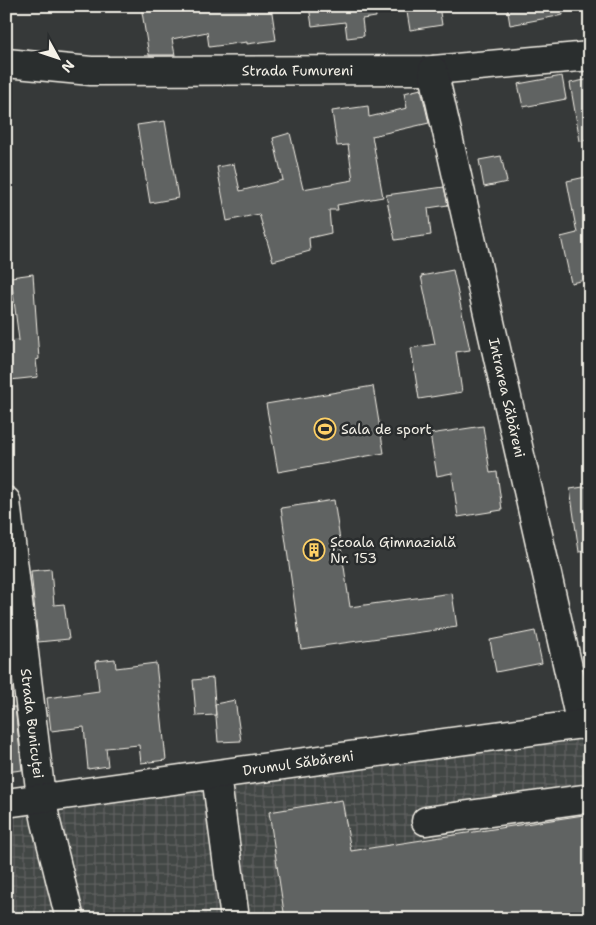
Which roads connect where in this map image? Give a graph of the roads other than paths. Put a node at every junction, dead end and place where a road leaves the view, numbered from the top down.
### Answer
1 (590, 56) edge
2 (6, 63) edge
3 (434, 70) junction
4 (6, 501) edge
5 (586, 724) edge
6 (216, 775) junction
7 (41, 797) junction
8 (590, 798) edge
9 (6, 803) edge
10 (426, 821) dead end
11 (70, 919) edge
12 (235, 919) edge

1 - 3 street, Strada Fumureni
2 - 3 street, Strada Fumureni
3 - 5 street, Intrarea Săbăreni
4 - 7 street, Strada Bunicuței
5 - 6 street, Drumul Săbăreni
6 - 7 street, Drumul Săbăreni
6 - 12 street
7 - 9 street, Drumul Săbăreni
7 - 11 street, Strada Bunicuței
8 - 10 street

